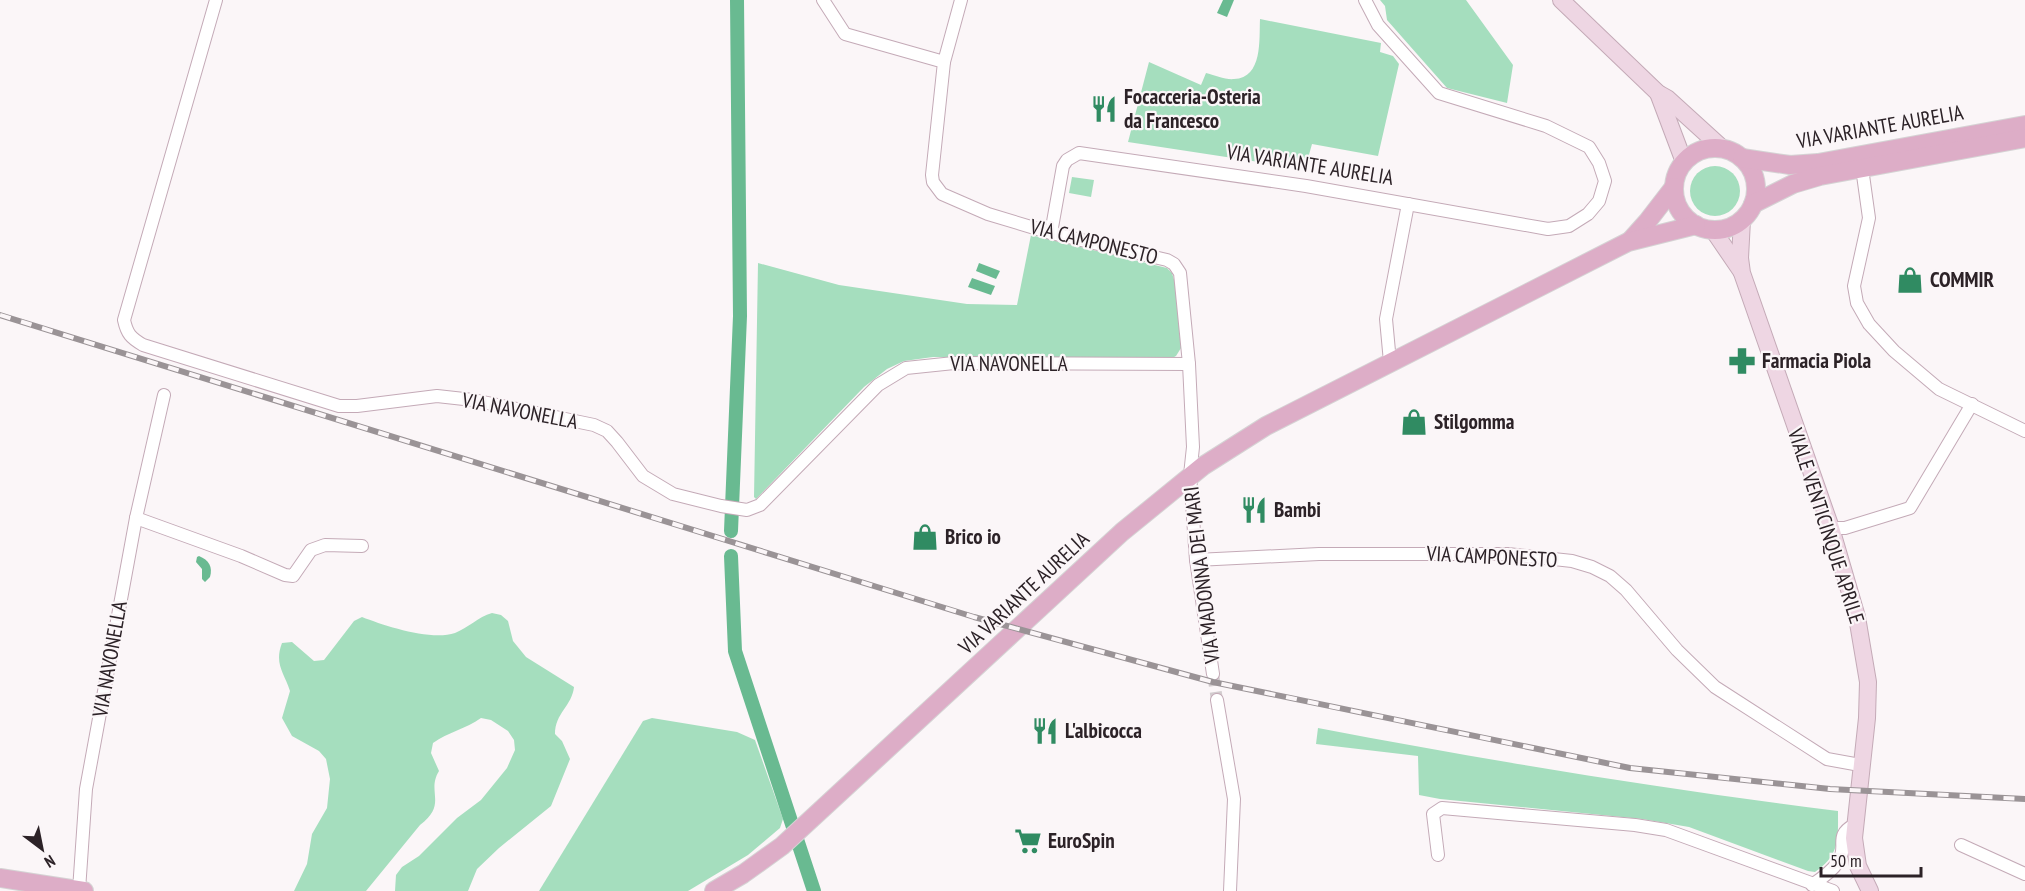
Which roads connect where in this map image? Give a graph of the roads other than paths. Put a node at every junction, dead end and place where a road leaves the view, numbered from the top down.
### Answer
1 (216, 0) edge
2 (823, 0) edge
3 (961, 0) edge
4 (1365, 0) edge
5 (1561, 0) edge
6 (944, 62) junction
7 (1658, 93) junction
8 (2025, 125) edge
9 (2025, 138) edge
10 (1722, 148) junction
11 (1742, 158) junction
12 (1684, 162) junction
13 (1862, 168) junction
14 (1674, 187) junction
15 (1408, 204) junction
16 (1753, 204) junction
17 (1742, 220) junction
18 (1705, 227) junction
19 (1051, 233) junction
20 (1629, 242) junction
21 (1742, 273) junction
22 (1390, 362) junction
23 (1189, 364) junction
24 (164, 395) dead end
25 (1972, 404) junction
26 (2025, 431) edge
27 (1190, 475) junction
28 (136, 518) junction
29 (1831, 528) junction
30 (362, 546) dead end
31 (1196, 560) junction
32 (1213, 674) tunnel mouth
33 (1217, 699) tunnel mouth
34 (1860, 765) junction
35 (1854, 825) junction
36 (1961, 845) dead end
37 (1438, 855) dead end
38 (2025, 874) edge
39 (741, 875) junction
40 (10, 883) edge
41 (1812, 885) junction
42 (82, 891) edge
43 (714, 891) edge
44 (723, 891) edge
45 (1230, 891) edge
46 (1833, 891) edge
47 (1870, 891) edge

1 - 23 street, VIA NAVONELLA
2 - 6 street
3 - 6 street, VIA CAMPONESTO
4 - 15 street, VIA VARIANTE AURELIA
5 - 7 main road
6 - 19 street, VIA CAMPONESTO
7 - 10 main road
7 - 12 main road
8 - 11 main road, VIA VARIANTE AURELIA
9 - 13 main road, VIA VARIANTE AURELIA
10 - 11 main road
10 - 12 main road
11 - 16 main road
12 - 14 main road
13 - 16 main road, VIA VARIANTE AURELIA
13 - 25 street
14 - 18 main road
14 - 20 main road, VIA VARIANTE AURELIA
15 - 19 street, VIA VARIANTE AURELIA
15 - 22 street, VIA VARIANTE AURELIA
16 - 17 main road
17 - 18 main road
17 - 21 main road, VIALE VENTICINQUE APRILE
18 - 20 main road, VIA VARIANTE AURELIA
18 - 21 main road, VIALE VENTICINQUE APRILE
19 - 23 street, VIA CAMPONESTO
20 - 22 main road, VIA VARIANTE AURELIA
21 - 29 main road, VIALE VENTICINQUE APRILE
22 - 27 main road, VIA VARIANTE AURELIA
23 - 27 street, VIA CAMPONESTO
24 - 28 street, VIA NAVONELLA
25 - 26 street
25 - 29 street
27 - 31 street, VIA MADONNA DEI MARI
27 - 39 main road, VIA VARIANTE AURELIA
28 - 30 street
28 - 42 street, VIA NAVONELLA
29 - 34 main road, VIALE VENTICINQUE APRILE
31 - 32 street, VIA MADONNA DEI MARI
31 - 34 street, VIA CAMPONESTO
33 - 45 street
34 - 35 main road, VIALE VENTICINQUE APRILE
35 - 41 street
35 - 47 main road, VIALE VENTICINQUE APRILE
36 - 38 street
37 - 41 street
39 - 43 main road, VIA VARIANTE AURELIA
39 - 44 main road
40 - 42 main road
41 - 46 street

